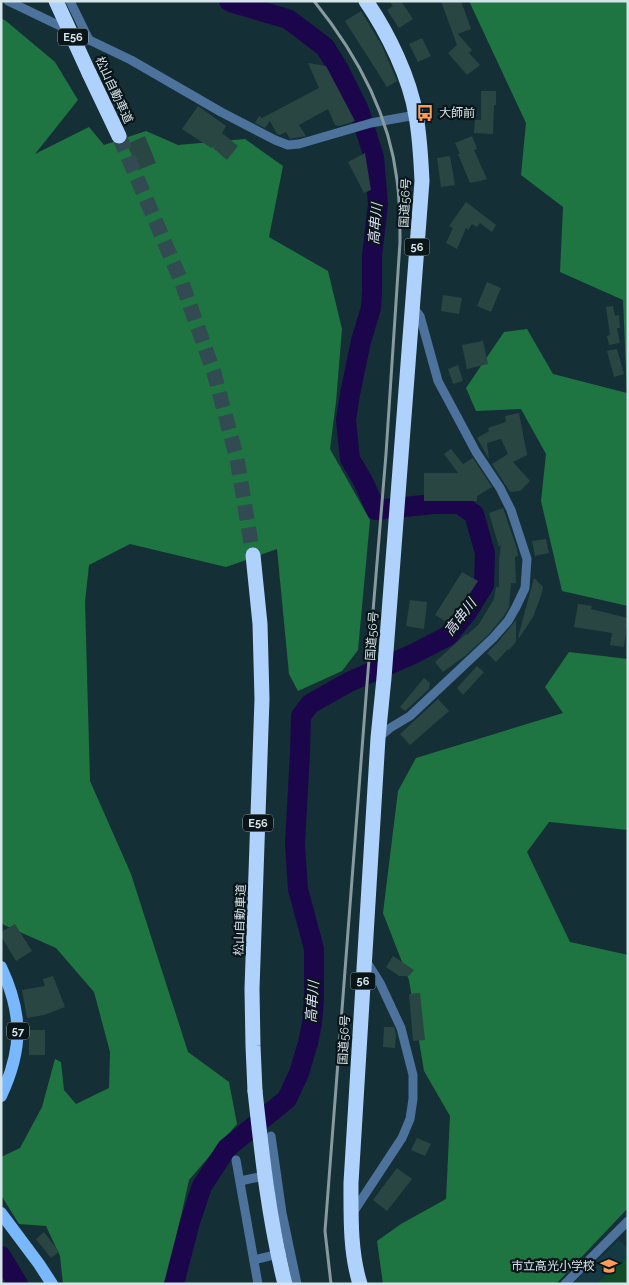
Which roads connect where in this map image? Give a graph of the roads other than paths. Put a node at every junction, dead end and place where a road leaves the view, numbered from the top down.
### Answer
1 (8, 1) edge
2 (56, 1) edge
3 (70, 1) edge
4 (366, 1) edge
5 (88, 40) junction
6 (416, 115) junction
7 (119, 136) tunnel mouth
8 (412, 305) junction
9 (253, 555) tunnel mouth
10 (378, 738) junction
11 (364, 959) junction
12 (1, 967) edge
13 (1, 1096) edge
14 (270, 1136) dead end
15 (236, 1160) dead end
16 (276, 1174) junction
17 (240, 1180) junction
18 (1, 1213) edge
19 (351, 1216) junction
20 (628, 1221) edge
21 (290, 1251) junction
22 (254, 1260) junction
23 (52, 1284) edge
24 (258, 1284) edge
25 (284, 1284) edge
26 (297, 1284) edge
27 (360, 1284) edge
28 (565, 1284) edge

1 - 5 street
2 - 7 highway, 松山自動車道 / E56, bridge
3 - 5 street
4 - 6 highway, 国道56号 / 56
5 - 6 street
6 - 8 highway, 国道56号 / 56
8 - 10 highway, 国道56号 / 56
8 - 10 street
9 - 25 highway, 松山自動車道 / E56, bridge
10 - 11 highway, 国道56号 / 56
11 - 19 highway, 国道56号 / 56
11 - 19 street
12 - 13 main road, 57
14 - 16 street
15 - 17 street
16 - 17 street
16 - 21 street
17 - 22 street
18 - 23 main road
19 - 27 highway, 国道56号 / 56
20 - 28 street
21 - 22 street
21 - 26 street
22 - 24 street

